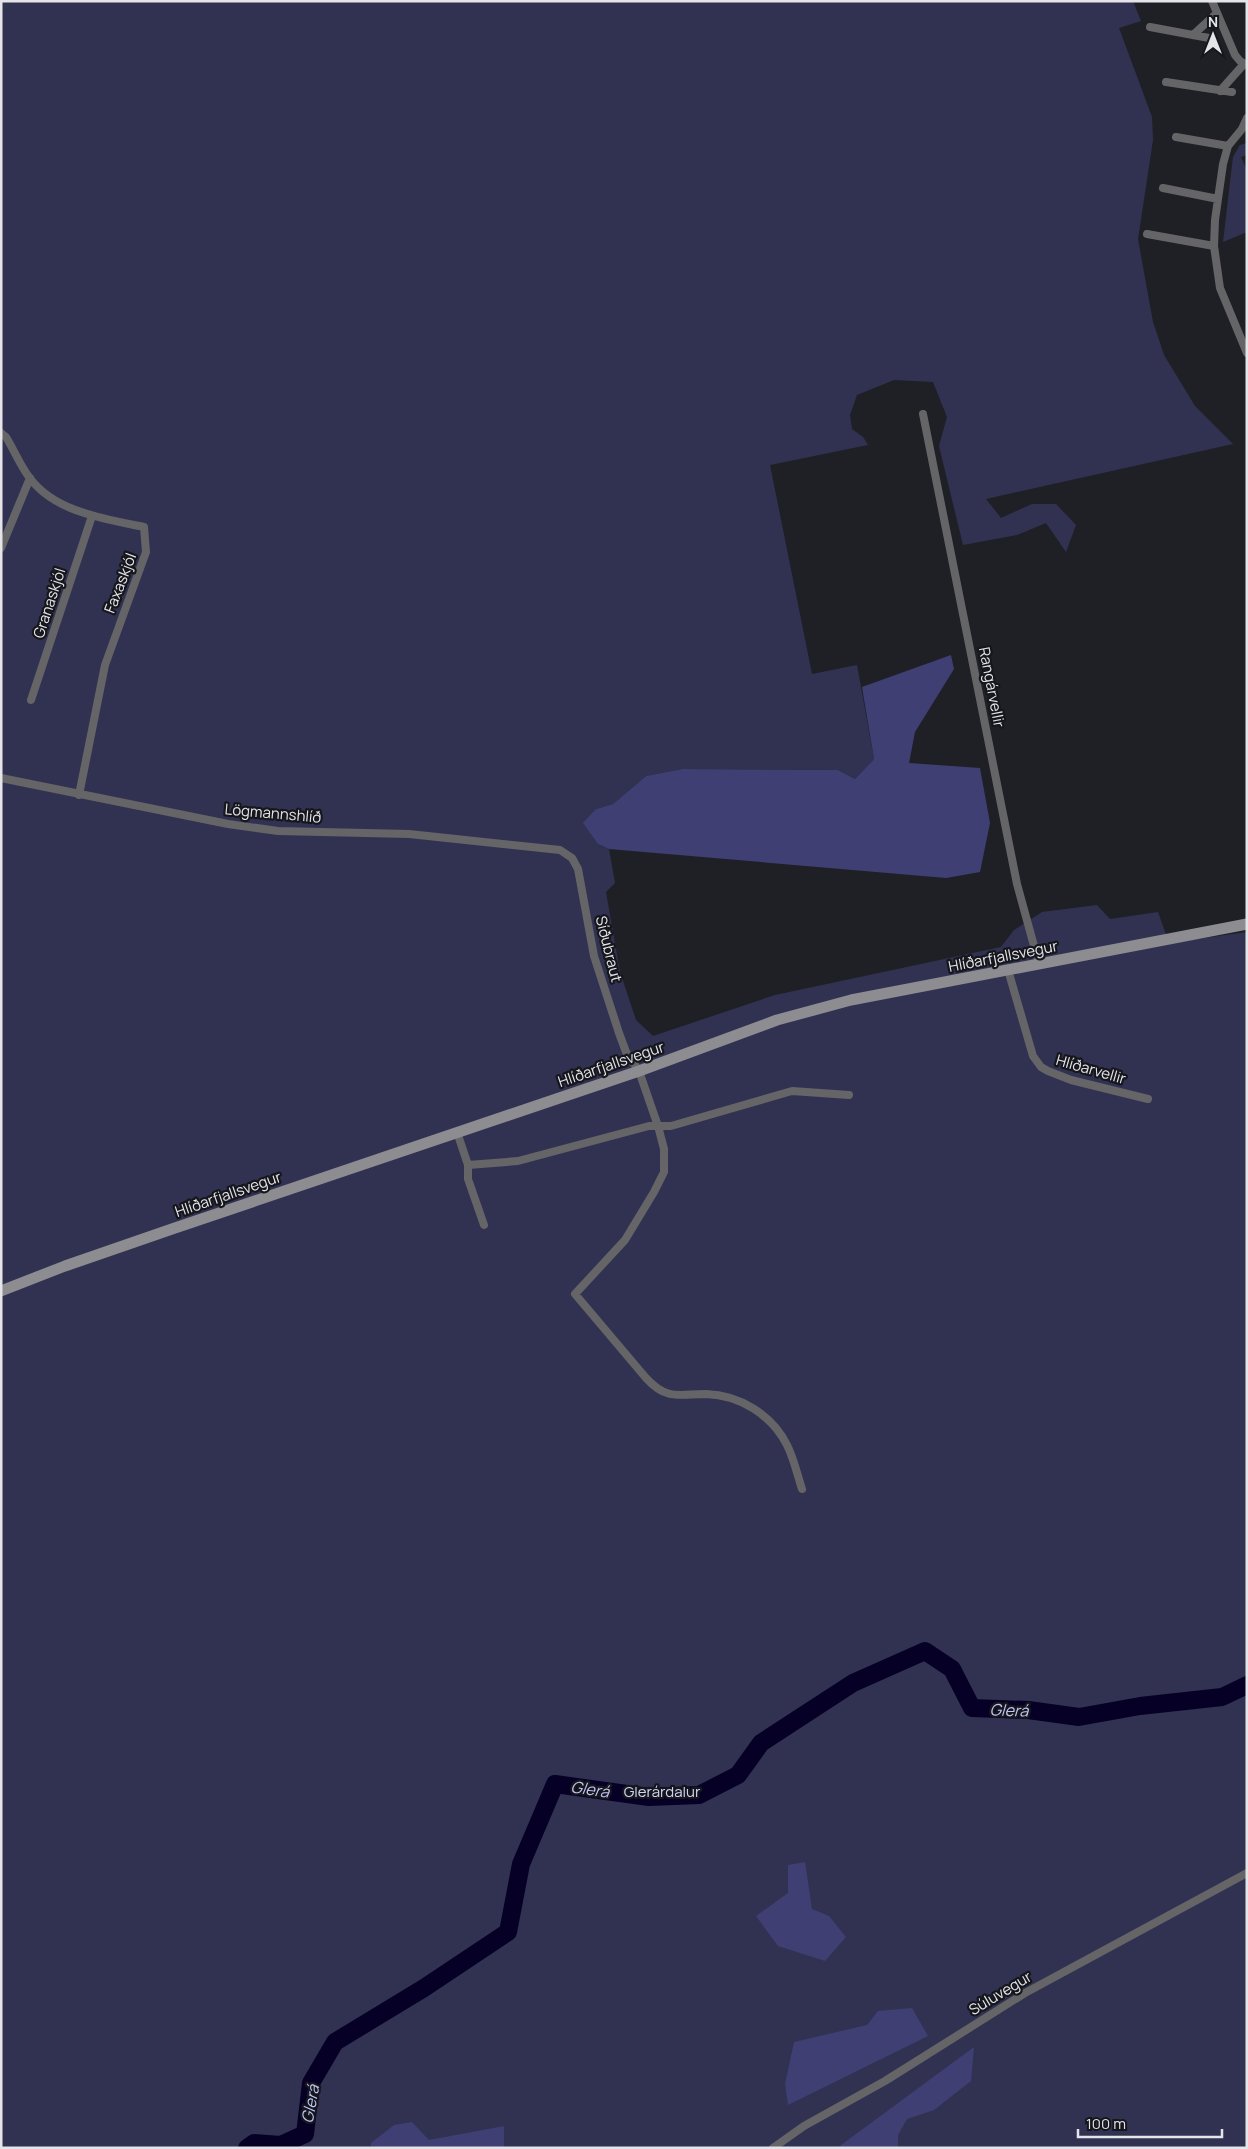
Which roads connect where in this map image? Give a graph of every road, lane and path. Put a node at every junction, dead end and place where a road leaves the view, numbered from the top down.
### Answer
1 (1212, 1) edge
2 (1217, 13) junction
3 (1150, 27) dead end
4 (1193, 35) junction
5 (1209, 38) dead end
6 (1246, 65) edge
7 (1166, 82) dead end
8 (1220, 90) junction
9 (1232, 92) dead end
10 (1246, 121) edge
11 (1176, 138) dead end
12 (1228, 146) junction
13 (1163, 188) dead end
14 (1218, 199) junction
15 (1147, 234) dead end
16 (1214, 246) junction
17 (1247, 353) edge
18 (923, 414) dead end
19 (1, 432) edge
20 (30, 478) junction
21 (92, 516) junction
22 (1, 548) edge
23 (31, 700) dead end
24 (1, 778) edge
25 (79, 795) junction
26 (546, 847) joint
27 (1247, 924) edge
28 (1039, 964) junction
29 (1008, 970) junction
30 (639, 1071) junction
31 (849, 1095) dead end
32 (1148, 1099) dead end
33 (658, 1126) junction
34 (457, 1132) junction
35 (468, 1165) junction
36 (484, 1225) dead end
37 (1, 1291) edge
38 (802, 1489) dead end
39 (1247, 1873) edge
40 (772, 2148) edge

1 - 2 street
2 - 4 street
2 - 6 street
3 - 4 street
4 - 5 street
6 - 8 street
7 - 8 street
8 - 9 street
10 - 12 street
11 - 12 street
12 - 14 street
13 - 14 street
14 - 16 street
15 - 16 street
16 - 17 street
18 - 28 street, Rangárvellir
19 - 20 street, Faxaskjól
20 - 21 street, Faxaskjól
20 - 22 street
21 - 23 street, Granaskjól
21 - 25 street, Faxaskjól
24 - 25 street, Lögmannshlíð
25 - 26 street, Lögmannshlíð
26 - 30 street, Síðubraut
27 - 28 main road, Hlíðarfjallsvegur
28 - 29 main road, Hlíðarfjallsvegur
29 - 30 main road, Hlíðarfjallsvegur
29 - 32 street, Hlíðarvellir
30 - 33 street, Síðubraut
30 - 34 main road, Hlíðarfjallsvegur
31 - 33 street
33 - 35 street
33 - 38 street, Síðubraut
34 - 35 street
34 - 37 main road, Hlíðarfjallsvegur
35 - 36 street
39 - 40 street, Súluvegur

